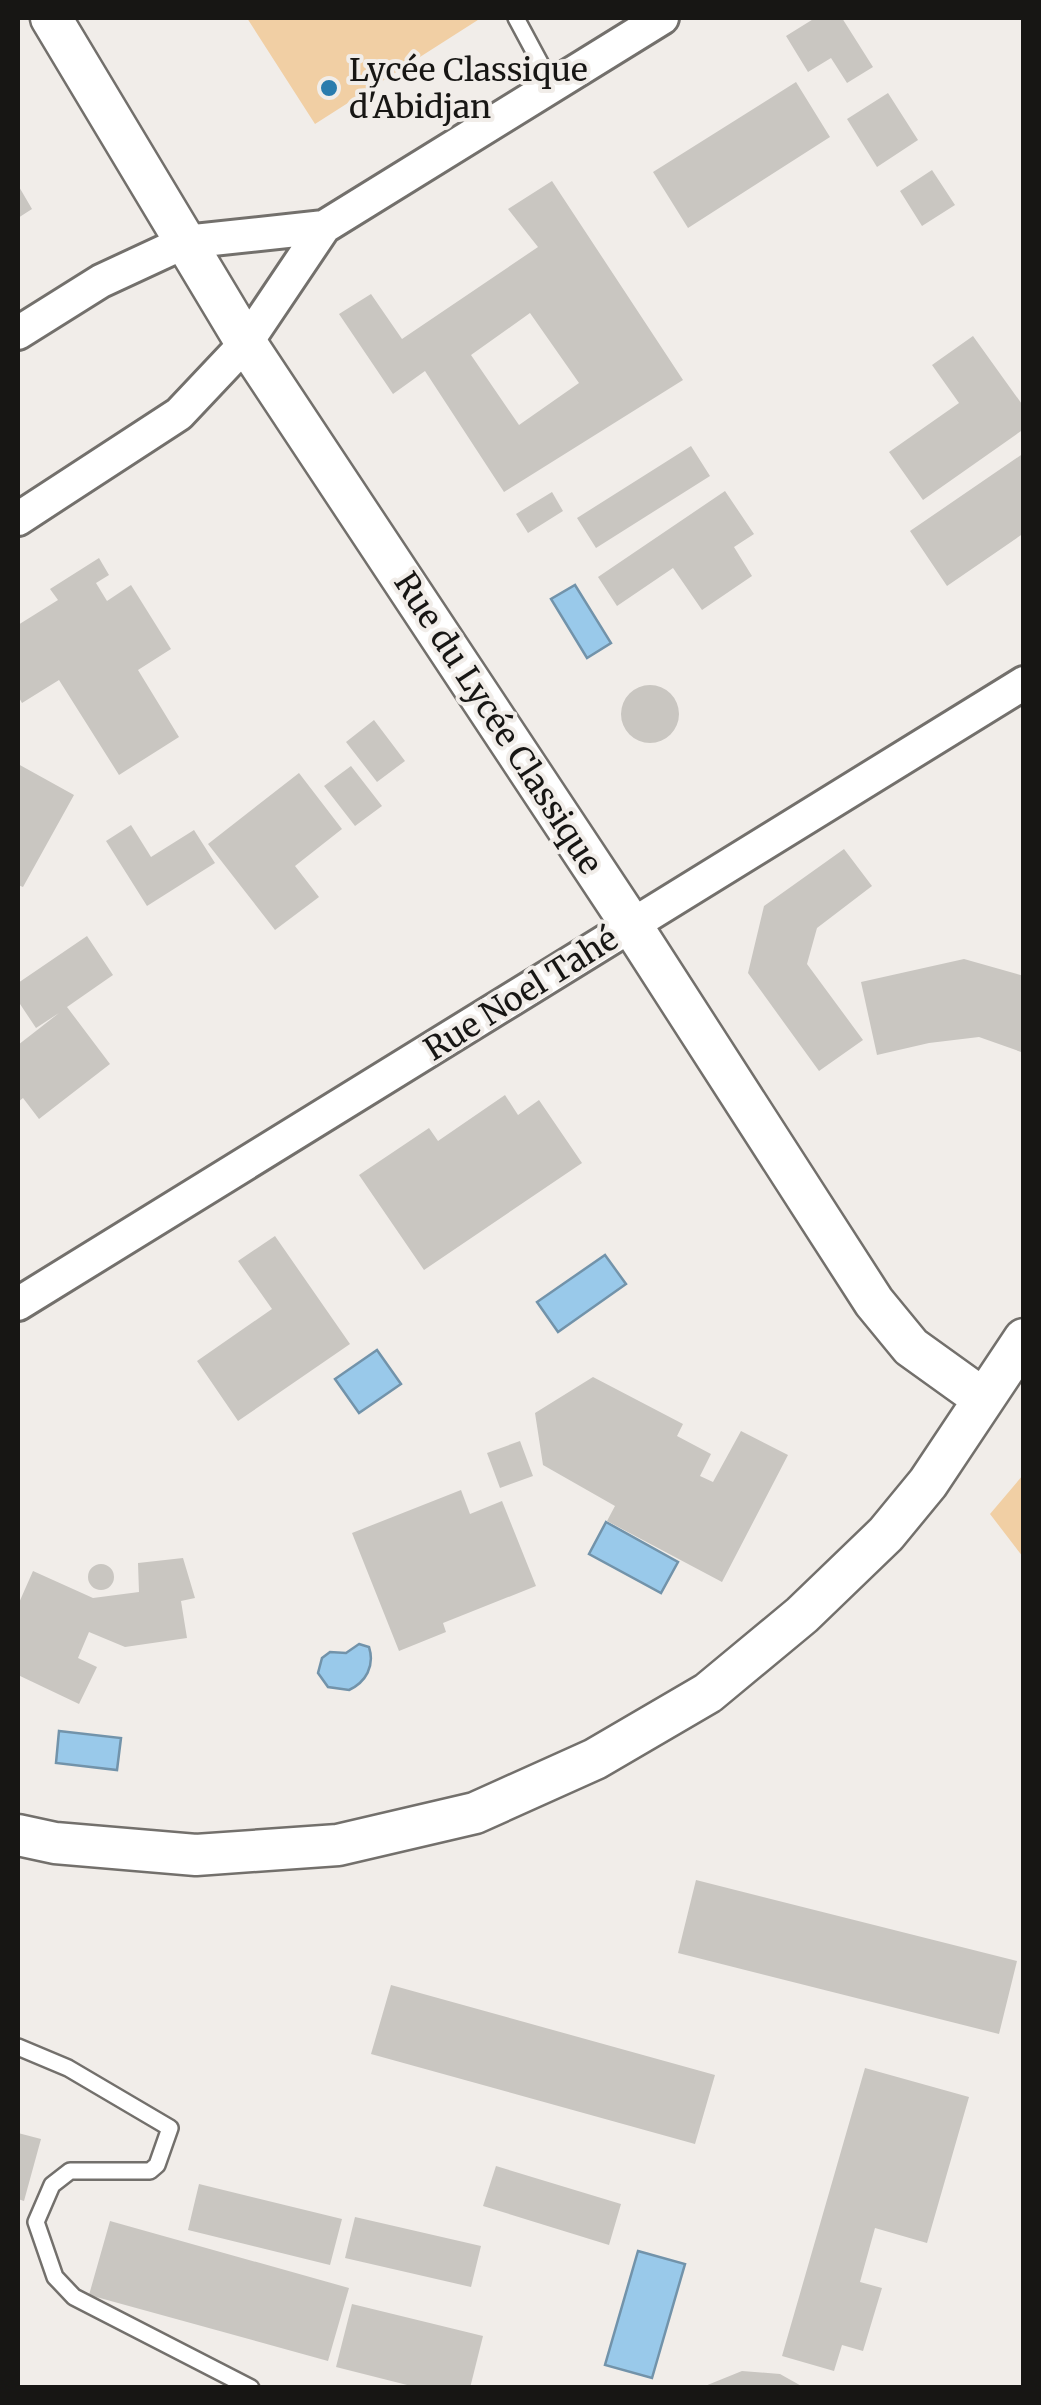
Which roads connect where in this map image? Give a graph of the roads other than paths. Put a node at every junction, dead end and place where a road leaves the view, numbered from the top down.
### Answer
1 (51, 18) edge
2 (516, 18) edge
3 (662, 18) edge
4 (552, 86) junction
5 (324, 227) junction
6 (185, 242) junction
7 (18, 333) edge
8 (246, 343) junction
9 (18, 519) edge
10 (1024, 683) edge
11 (632, 926) junction
12 (18, 1304) edge
13 (1024, 1339) edge
14 (982, 1398) junction
15 (18, 1835) edge
16 (18, 2046) edge
17 (251, 2388) edge

1 - 6 street, Rue du Lycée Classique
2 - 4 lane
3 - 4 street
4 - 5 street
5 - 6 street
5 - 8 street
6 - 7 street
6 - 8 street, Rue du Lycée Classique
8 - 9 street
8 - 11 street, Rue du Lycée Classique
10 - 11 street, Rue Noel Tahé
11 - 12 street, Rue Noel Tahé
11 - 14 street, Rue du Lycée Classique
13 - 14 street
14 - 15 street
16 - 17 lane

